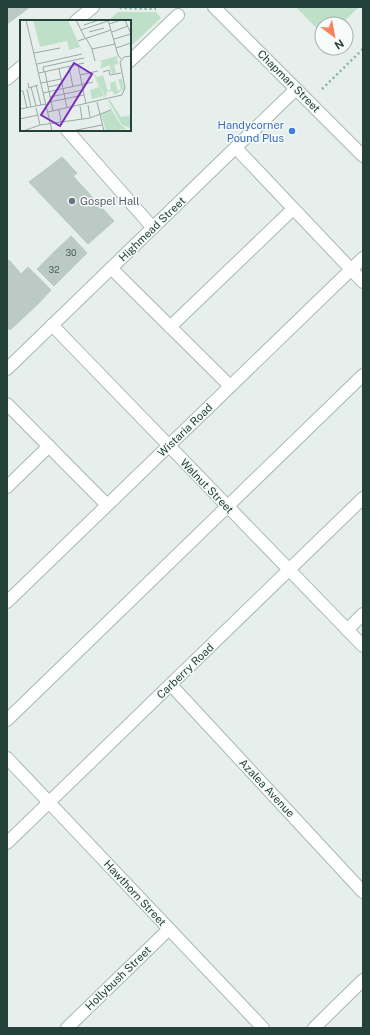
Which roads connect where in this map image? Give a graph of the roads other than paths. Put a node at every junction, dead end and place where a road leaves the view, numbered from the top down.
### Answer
1 (93, 7) edge
2 (214, 7) edge
3 (178, 15) dead end
4 (77, 20) edge
5 (131, 60) edge
6 (296, 89) junction
7 (68, 131) edge
8 (236, 148) junction
9 (363, 156) edge
10 (293, 209) junction
11 (153, 228) junction
12 (363, 258) edge
13 (111, 268) junction
14 (351, 270) junction
15 (363, 282) edge
16 (52, 326) junction
17 (170, 327) junction
18 (7, 369) edge
19 (363, 375) edge
20 (230, 386) junction
21 (7, 404) edge
22 (168, 445) junction
23 (49, 446) junction
24 (7, 487) edge
25 (363, 498) edge
26 (107, 505) junction
27 (227, 506) junction
28 (289, 570) junction
29 (7, 602) edge
30 (363, 614) edge
31 (347, 630) junction
32 (363, 646) edge
33 (171, 685) junction
34 (7, 720) edge
35 (7, 758) edge
36 (49, 802) junction
37 (7, 843) edge
38 (363, 892) edge
39 (169, 929) junction
40 (363, 980) edge
41 (67, 1028) edge
42 (263, 1028) edge
43 (314, 1028) edge

1 - 4 street
2 - 6 street, Chapman Street
3 - 5 street
6 - 8 street, Highmead Street
6 - 9 street, Chapman Street
7 - 11 street
8 - 10 street
8 - 11 street, Highmead Street
10 - 14 street
10 - 17 street
11 - 13 street, Highmead Street
12 - 14 street, Wistaria Road
13 - 16 street, Highmead Street
13 - 17 street
14 - 15 street
14 - 20 street, Wistaria Road
16 - 18 street, Highmead Street
16 - 22 street, Walnut Street
17 - 20 street
19 - 27 street
20 - 22 street, Wistaria Road
21 - 23 street
22 - 26 street, Wistaria Road
22 - 27 street, Walnut Street
23 - 24 street
23 - 26 street
25 - 28 street, Carberry Road
26 - 29 street, Wistaria Road
27 - 28 street, Walnut Street
27 - 34 street
28 - 31 street, Walnut Street
28 - 33 street, Carberry Road
30 - 31 street
31 - 32 street, Walnut Street
33 - 36 street, Carberry Road
33 - 38 street, Azalea Avenue
35 - 36 street, Hawthorn Street
36 - 37 street, Carberry Road
36 - 39 street, Hawthorn Street
39 - 41 street, Hollybush Street
39 - 42 street, Hawthorn Street
40 - 43 street

